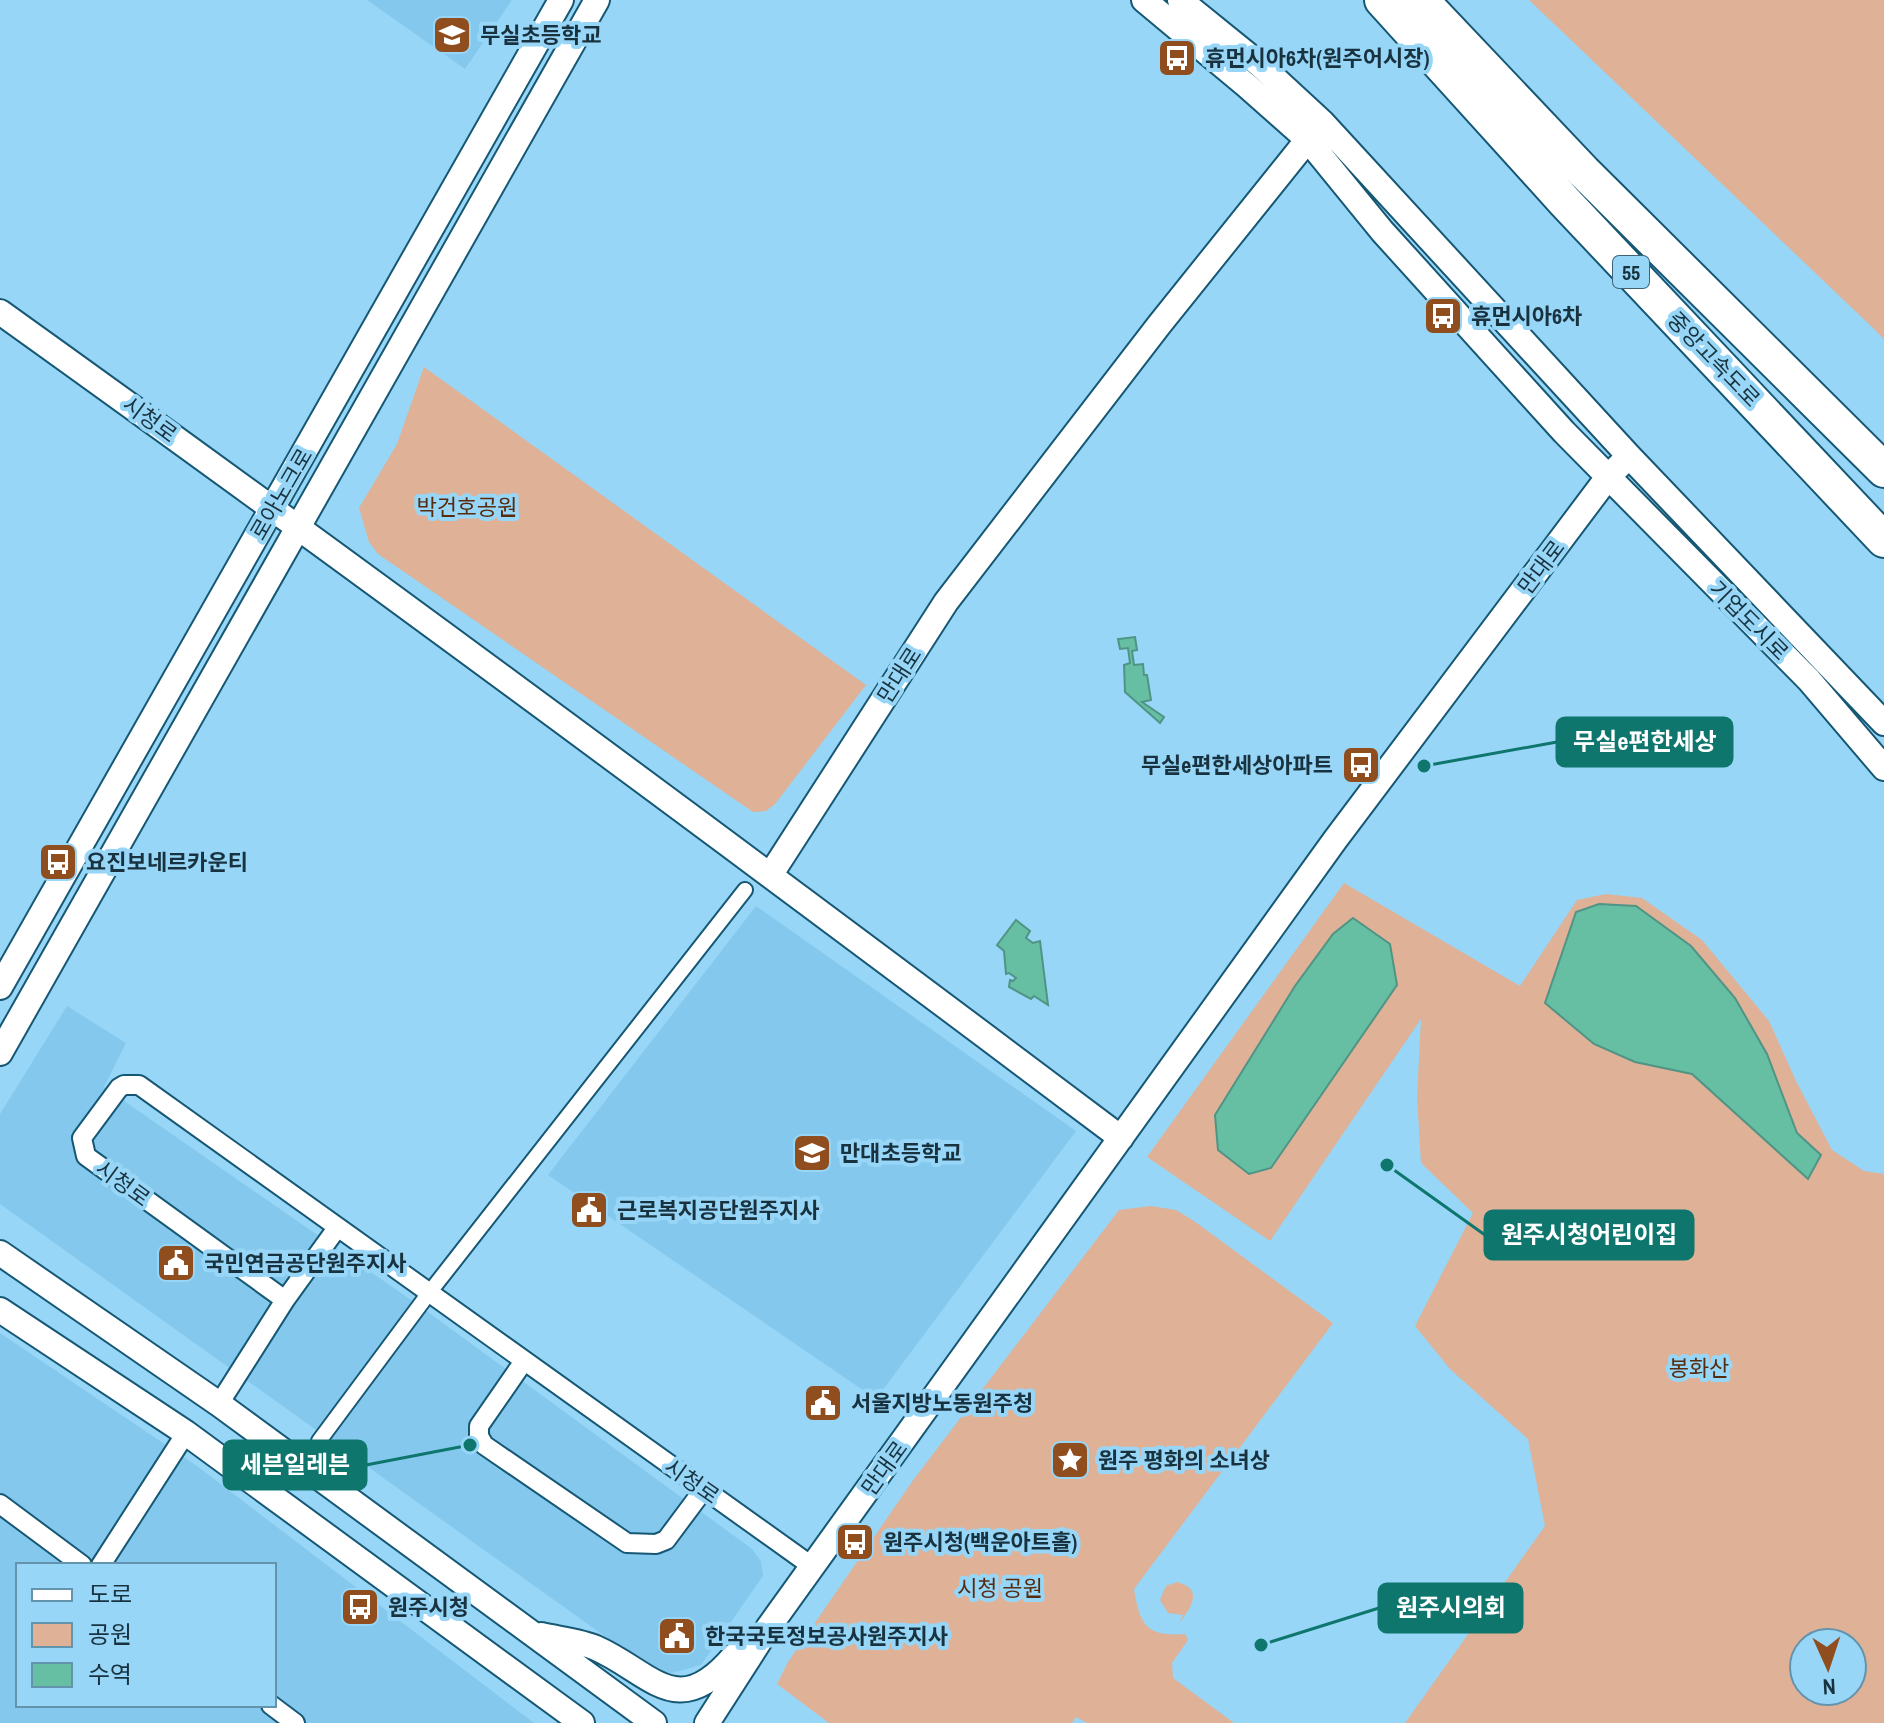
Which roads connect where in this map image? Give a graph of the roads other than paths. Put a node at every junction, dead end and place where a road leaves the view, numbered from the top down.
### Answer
1 (561, 0) edge
2 (597, 0) edge
3 (1144, 0) edge
4 (1180, 0) edge
5 (1382, 0) edge
6 (1421, 0) edge
7 (1314, 131) junction
8 (0, 312) edge
9 (1629, 456) junction
10 (1884, 470) edge
11 (1608, 477) junction
12 (273, 507) junction
13 (300, 527) junction
14 (1884, 540) edge
15 (1884, 723) edge
16 (1884, 768) edge
17 (771, 874) junction
18 (745, 890) dead end
19 (0, 987) edge
20 (0, 1053) edge
21 (1121, 1138) junction
22 (337, 1228) junction
23 (0, 1253) edge
24 (429, 1293) junction
25 (285, 1300) junction
26 (0, 1310) edge
27 (524, 1361) junction
28 (219, 1404) junction
29 (186, 1433) junction
30 (319, 1441) dead end
31 (704, 1489) junction
32 (0, 1504) edge
33 (79, 1563) edge
34 (102, 1563) edge
35 (813, 1567) junction
36 (768, 1628) junction
37 (531, 1632) junction
38 (515, 1674) junction
39 (274, 1707) edge
40 (295, 1723) edge
41 (560, 1723) edge
42 (582, 1723) edge
43 (654, 1723) edge
44 (707, 1723) edge

1 - 12 street, 로아노크로
2 - 13 street, 로아노크로
3 - 7 street
4 - 7 street
5 - 14 highway, 중앙고속도로 / 55
6 - 10 highway, 중앙고속도로 / 55
7 - 9 street
7 - 11 street
7 - 17 street, 만대로
8 - 12 street, 시청로
9 - 11 street, 만대로
9 - 15 street, 기업도시로
11 - 16 street, 기업도시로
11 - 21 street, 만대로
12 - 13 street, 시청로
12 - 19 street, 로아노크로
13 - 17 street, 로아노크로
13 - 20 street, 로아노크로
17 - 21 street
18 - 24 street
21 - 35 street, 만대로
22 - 24 street, 시청로
22 - 25 street
22 - 25 street, 시청로
23 - 28 street
24 - 27 street, 시청로
24 - 30 street
25 - 28 street
26 - 29 street
27 - 31 street, 시청로
27 - 31 street
28 - 37 street
29 - 34 street
29 - 38 street
31 - 35 street, 시청로
32 - 33 street
35 - 36 street, 만대로
36 - 37 street
36 - 44 street, 만대로
37 - 43 street
38 - 41 street
38 - 42 street
39 - 40 street

